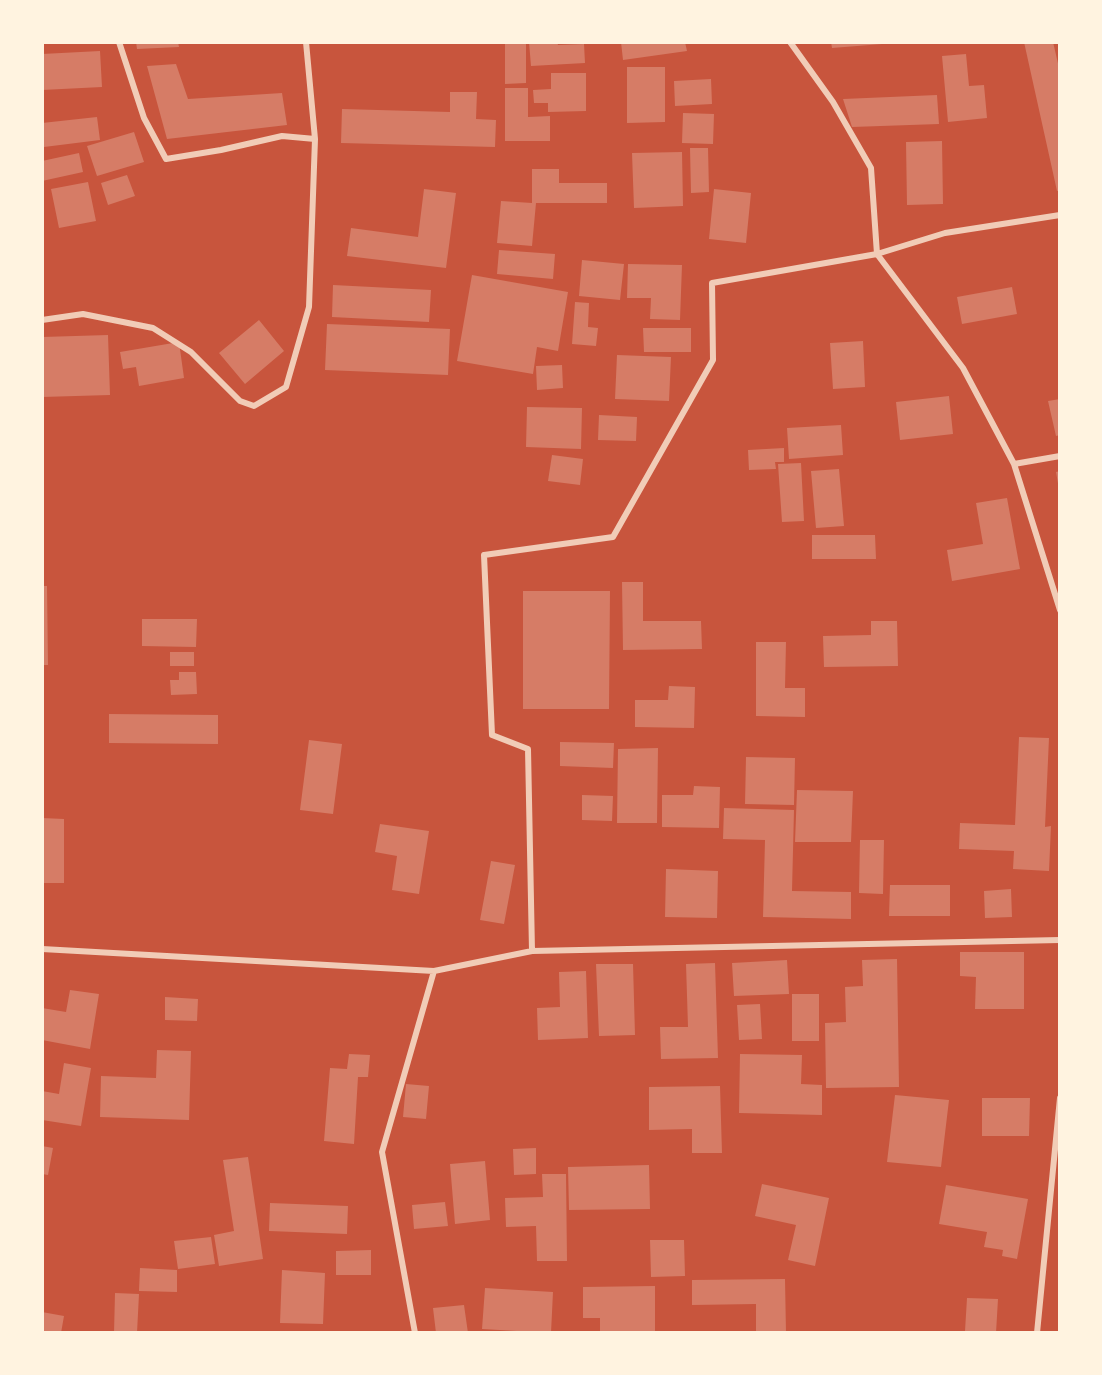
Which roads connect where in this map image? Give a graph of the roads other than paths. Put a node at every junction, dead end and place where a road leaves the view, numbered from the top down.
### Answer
1 (120, 42) edge
2 (306, 42) edge
3 (790, 42) edge
4 (315, 139) junction
5 (1060, 215) edge
6 (877, 254) junction
7 (42, 320) edge
8 (1060, 456) edge
9 (1014, 464) junction
10 (1060, 610) edge
11 (1060, 940) edge
12 (42, 949) edge
13 (532, 951) junction
14 (434, 971) junction
15 (1060, 1098) edge
16 (415, 1333) edge
17 (1037, 1333) edge

1 - 4 street
2 - 4 street
3 - 6 street
4 - 7 street
5 - 6 street
6 - 9 street
6 - 13 street
8 - 9 street
9 - 10 street
11 - 13 street
12 - 14 street
13 - 14 street
14 - 16 street
15 - 17 street

